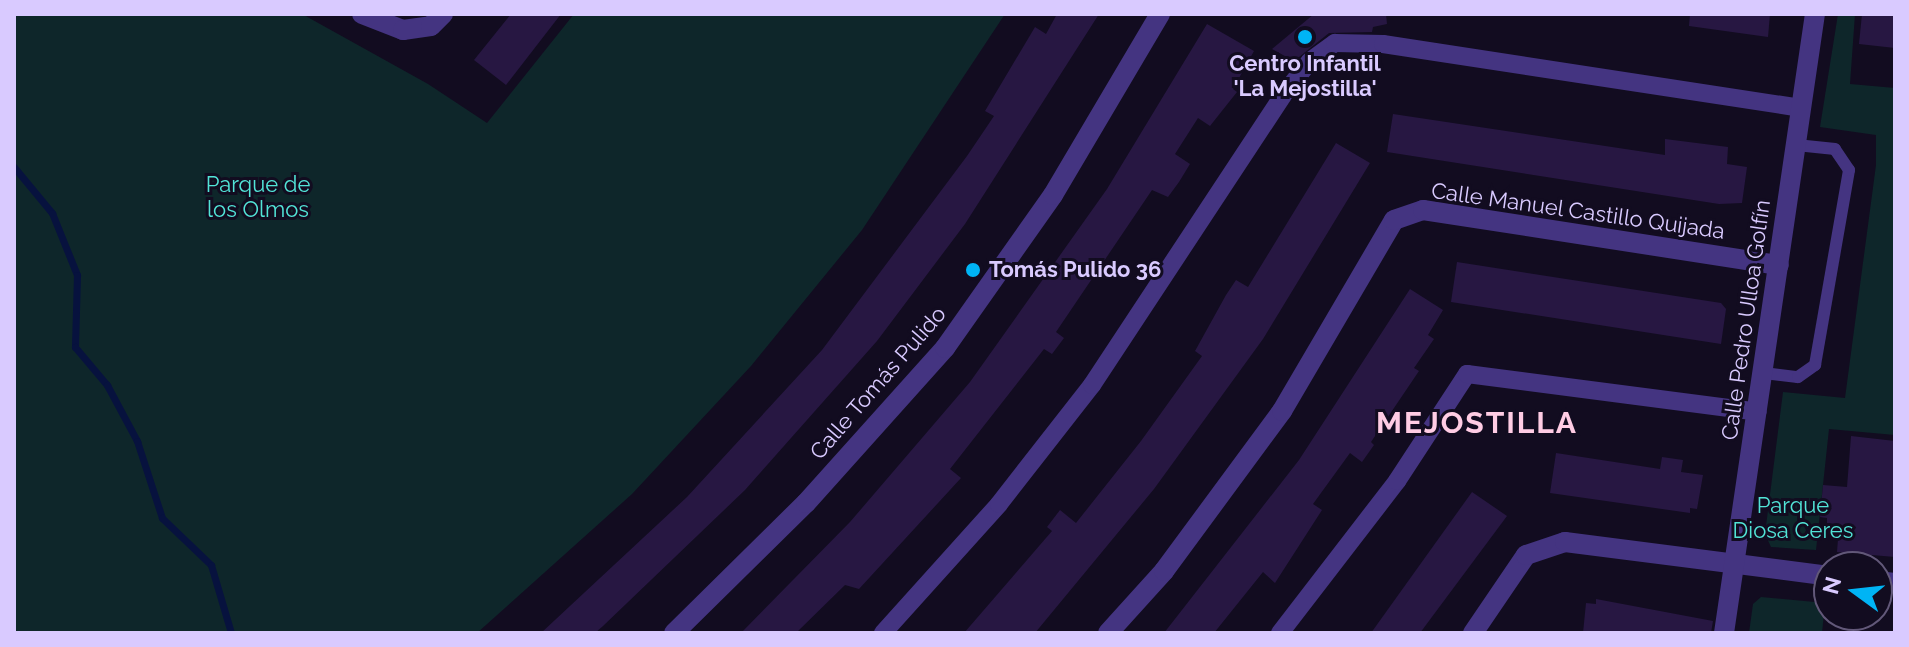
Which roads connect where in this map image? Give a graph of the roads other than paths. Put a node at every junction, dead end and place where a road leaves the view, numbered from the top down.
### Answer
1 (362, 14) edge
2 (443, 14) edge
3 (1160, 14) edge
4 (1815, 14) edge
5 (1801, 108) junction
6 (1796, 145) junction
7 (1779, 265) junction
8 (1764, 373) junction
9 (1758, 412) junction
10 (1733, 567) junction
11 (1813, 574) edge
12 (674, 633) edge
13 (883, 633) edge
14 (1108, 633) edge
15 (1280, 633) edge
16 (1473, 633) edge
17 (1724, 633) edge

1 - 2 street
3 - 12 street, Calle Tomás Pulido
4 - 5 street, Calle Pedro Ulloa Golfín
5 - 6 street, Calle Pedro Ulloa Golfín
5 - 13 street
6 - 7 street, Calle Pedro Ulloa Golfín
6 - 8 lane
7 - 8 street, Calle Pedro Ulloa Golfín
7 - 14 street, Calle Manuel Castillo Quijada
8 - 9 street, Calle Pedro Ulloa Golfín
9 - 10 street, Calle Pedro Ulloa Golfín
9 - 15 street
10 - 11 street
10 - 16 street
10 - 17 street, Calle Pedro Ulloa Golfín

